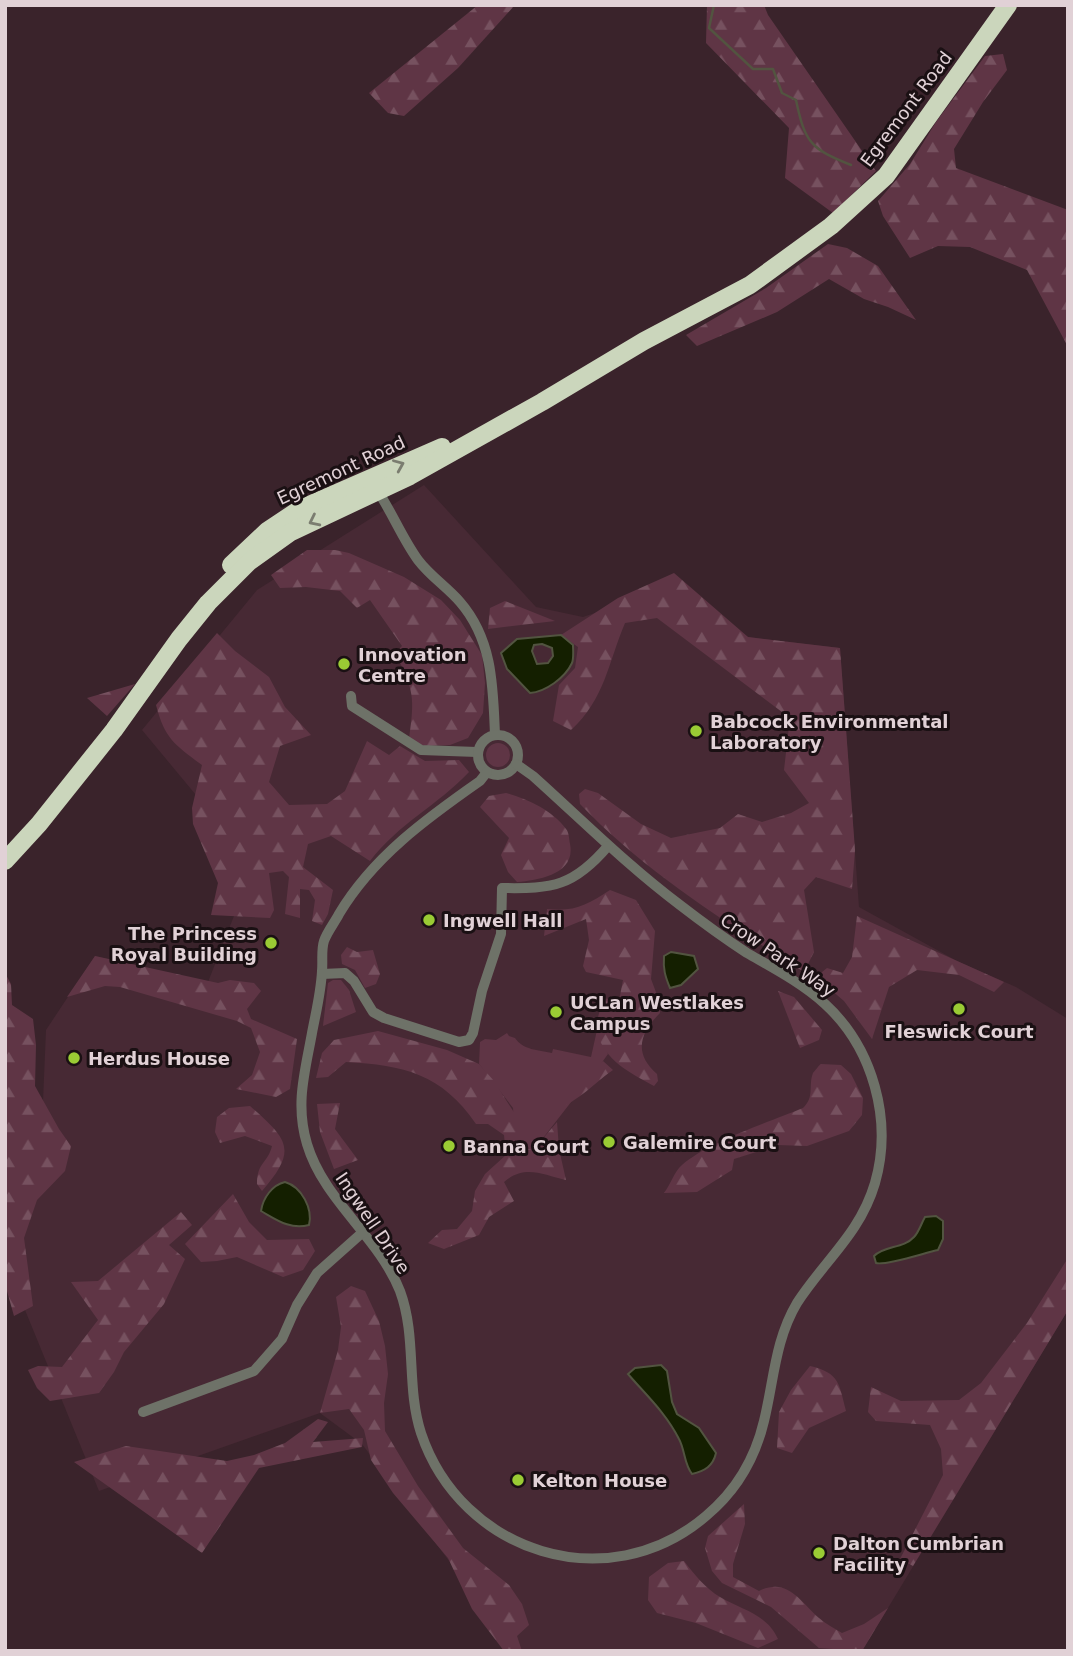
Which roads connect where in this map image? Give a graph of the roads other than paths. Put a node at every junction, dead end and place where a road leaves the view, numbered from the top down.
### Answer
1 (1008, 5) edge
2 (373, 485) junction
3 (351, 696) dead end
4 (495, 735) junction
5 (477, 752) junction
6 (516, 764) junction
7 (487, 772) junction
8 (608, 846) junction
9 (5, 861) edge
10 (322, 974) junction
11 (363, 1232) junction
12 (143, 1412) dead end
13 (747, 1468) joint

1 - 2 highway, Egremont Road
2 - 4 street
2 - 9 highway, Egremont Road
3 - 5 street
4 - 5 street
4 - 6 street
5 - 7 street
6 - 7 street
6 - 8 street, Crow Park Way
7 - 10 street, Ingwell Drive
8 - 10 street
8 - 13 street, Crow Park Way
10 - 11 street, Ingwell Drive
11 - 12 street
11 - 13 street, Ingwell Drive

